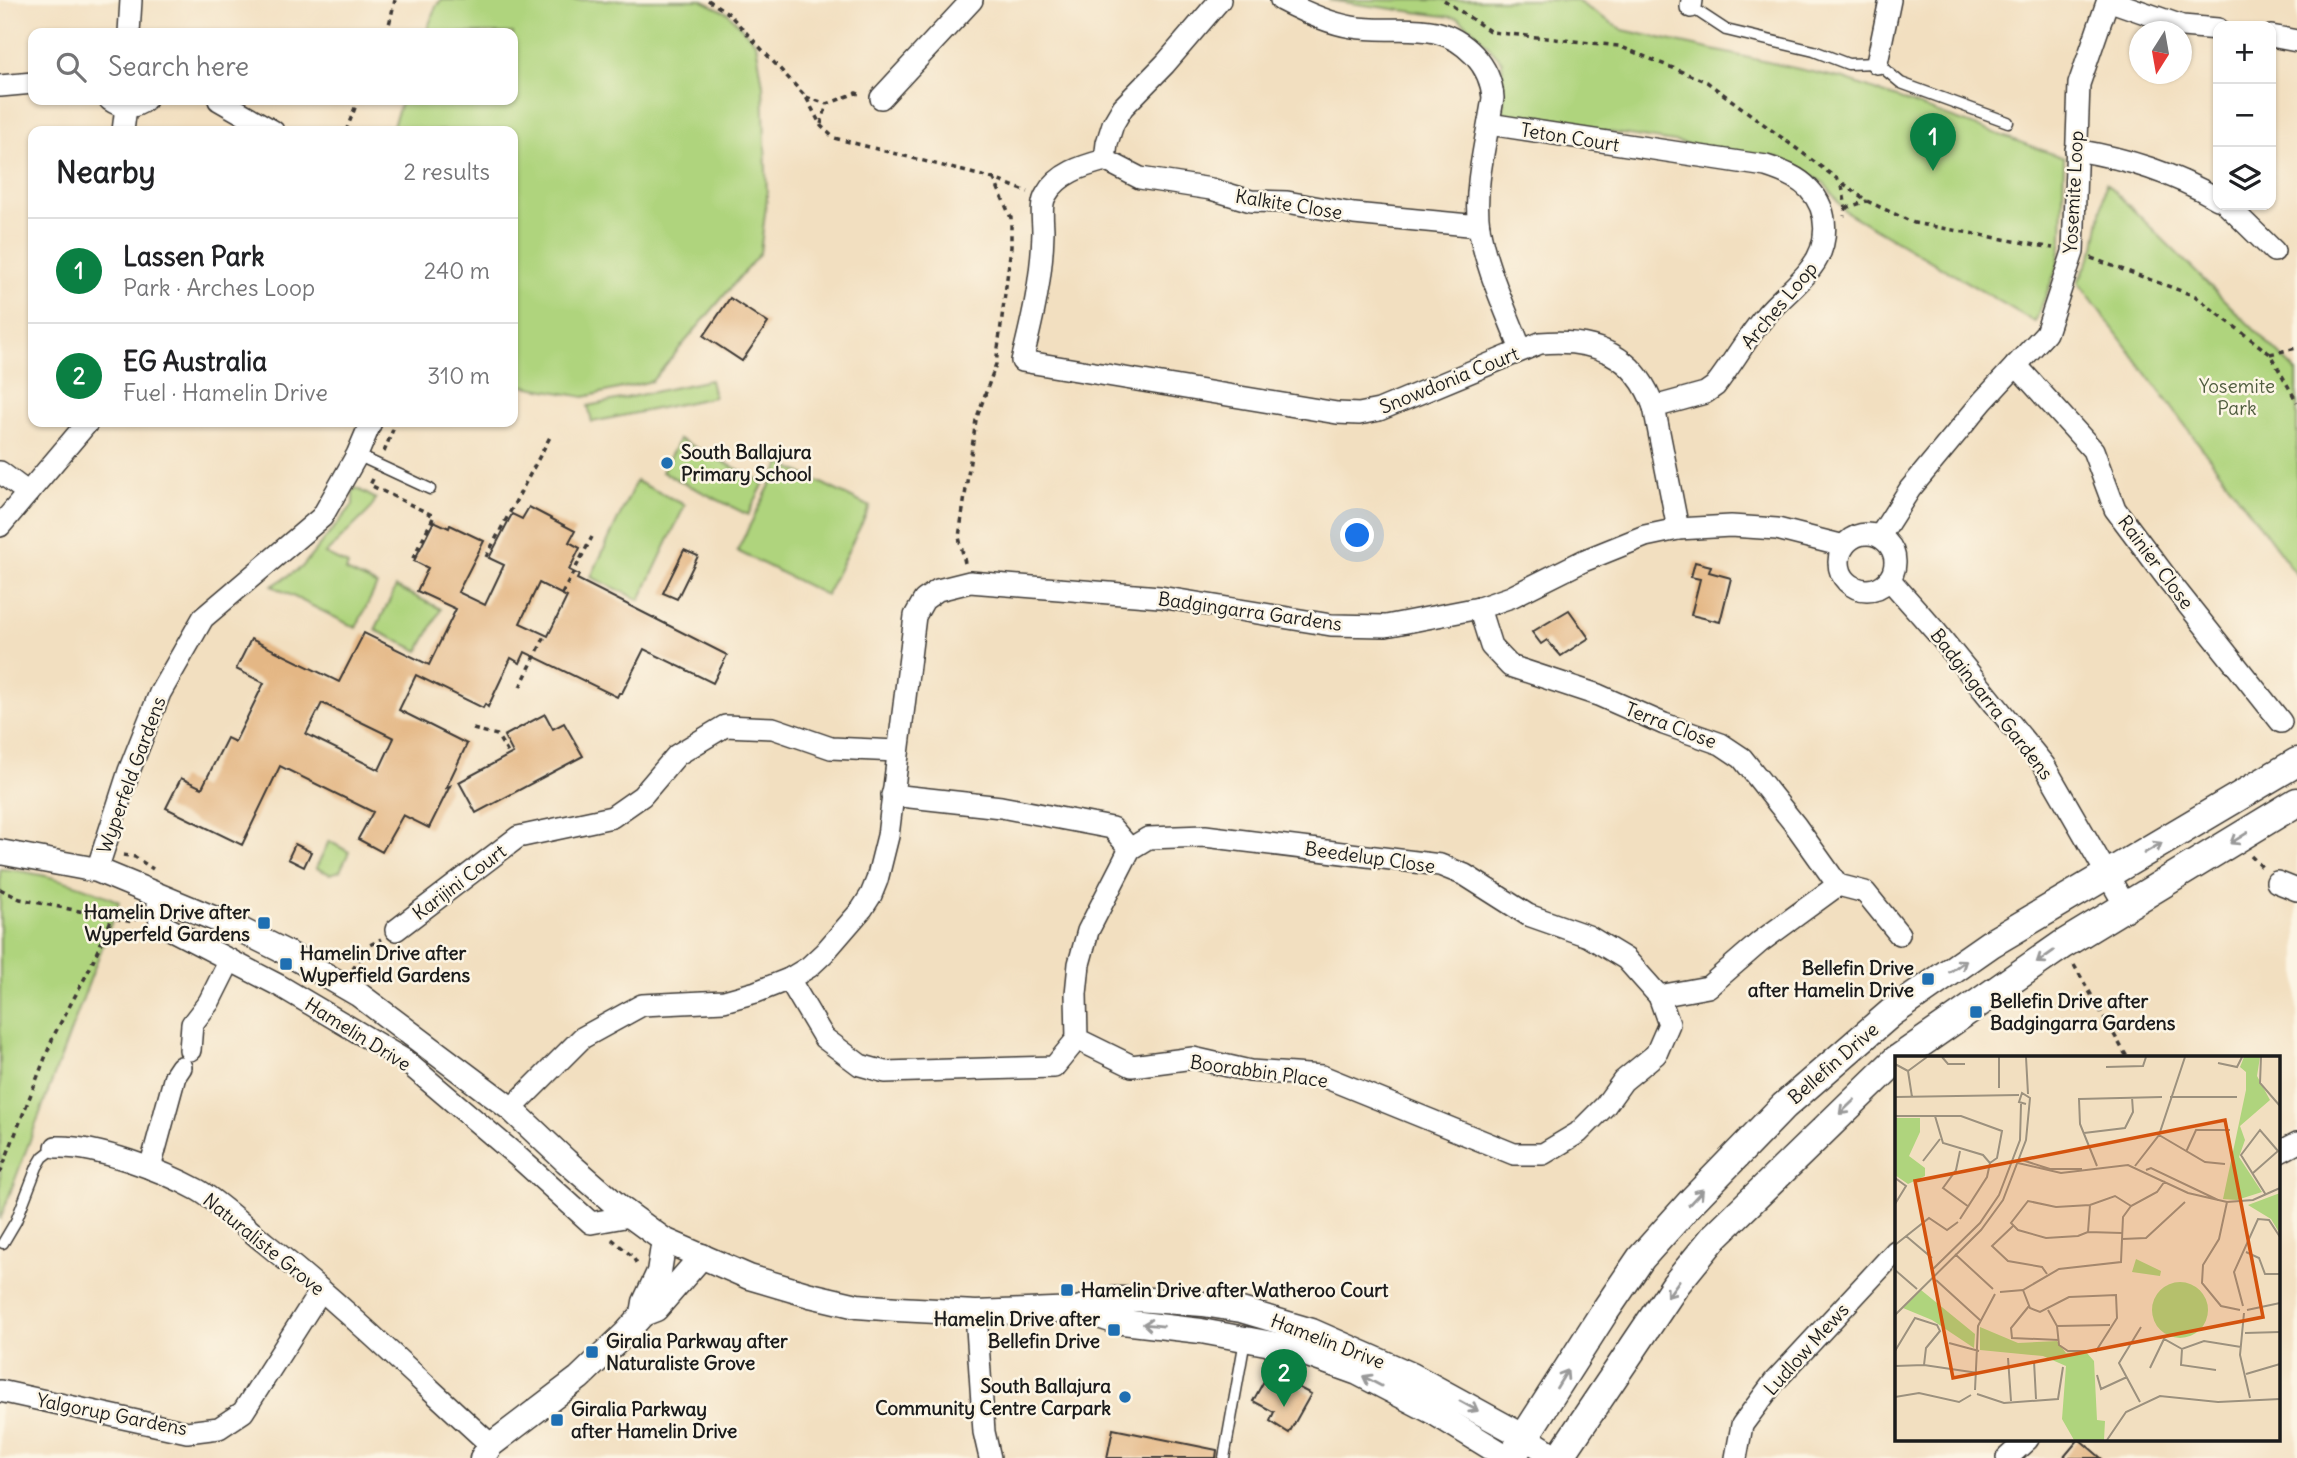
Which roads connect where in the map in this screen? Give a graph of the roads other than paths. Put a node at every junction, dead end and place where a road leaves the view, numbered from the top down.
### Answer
1 (131, 0) edge
2 (972, 0) edge
3 (1220, 0) edge
4 (1281, 0) edge
5 (1890, 0) edge
6 (2108, 0) edge
7 (1692, 4) edge
8 (129, 28) edge
9 (2213, 29) edge
10 (2276, 37) edge
11 (2297, 41) edge
12 (1877, 63) junction
13 (28, 83) edge
14 (0, 86) edge
15 (881, 98) road end
16 (127, 105) edge
17 (228, 105) edge
18 (2008, 122) dead end
19 (1489, 124) junction
20 (124, 126) edge
21 (264, 126) edge
22 (2076, 150) junction
23 (1105, 160) junction
24 (2213, 196) edge
25 (2232, 210) edge
26 (1479, 226) junction
27 (1833, 233) joint
28 (2274, 251) dead end
29 (1521, 350) junction
30 (2016, 365) junction
31 (1654, 407) junction
32 (84, 427) edge
33 (369, 427) edge
34 (357, 455) junction
35 (0, 472) edge
36 (430, 489) dead end
37 (28, 493) junction
38 (0, 526) edge
39 (1678, 529) junction
40 (1880, 536) junction
41 (1843, 546) junction
42 (1890, 580) junction
43 (1479, 608) junction
44 (2281, 722) dead end
45 (897, 751) junction
46 (2297, 762) edge
47 (892, 795) junction
48 (2297, 802) edge
49 (1130, 849) junction
50 (0, 852) edge
51 (97, 870) junction
52 (2106, 875) junction
53 (1838, 885) junction
54 (157, 894) junction
55 (2126, 907) junction
56 (396, 930) road end
57 (1899, 934) dead end
58 (230, 960) junction
59 (789, 979) junction
60 (1659, 996) junction
61 (1077, 1039) junction
62 (1902, 1056) edge
63 (1895, 1061) edge
64 (1623, 1081) joint
65 (511, 1110) junction
66 (2297, 1143) edge
67 (57, 1147) joint
68 (2280, 1152) edge
69 (150, 1168) junction
70 (630, 1216) junction
71 (664, 1240) junction
72 (3, 1243) dead end
73 (1895, 1252) edge
74 (702, 1256) junction
75 (321, 1290) junction
76 (1077, 1309) junction
77 (976, 1313) junction
78 (643, 1314) junction
79 (1245, 1337) junction
80 (0, 1391) edge
81 (2027, 1440) edge
82 (1515, 1451) edge
83 (486, 1452) edge
84 (990, 1458) edge
85 (1224, 1458) edge
86 (1558, 1458) edge
87 (1736, 1458) edge
88 (2007, 1458) edge

1 - 8 street
2 - 15 street
3 - 23 street
4 - 19 street
5 - 12 street
6 - 9 street
6 - 22 street, Yosemite Loop
7 - 12 lane
10 - 11 street
12 - 18 lane
13 - 14 street
16 - 20 street
17 - 21 street
19 - 26 street
19 - 27 street, Teton Court
22 - 24 street
22 - 30 street, Yosemite Loop
23 - 26 street, Kalkite Close
23 - 29 street, Snowdonia Court
25 - 28 street
26 - 29 street
27 - 31 street, Arches Loop
29 - 31 street, Snowdonia Court
30 - 40 street, Yosemite Loop
30 - 44 street, Rainier Close
31 - 39 street, Snowdonia Court
32 - 37 street
33 - 34 street, Wyperfeld Gardens
34 - 36 lane
34 - 51 street, Wyperfeld Gardens
35 - 37 street
37 - 38 street
39 - 41 street, Badgingarra Gardens
39 - 43 street, Badgingarra Gardens
40 - 41 street
40 - 42 street
41 - 42 street
42 - 52 street, Badgingarra Gardens
43 - 45 street, Badgingarra Gardens
43 - 53 street, Terra Close
45 - 47 street, Badgingarra Gardens
45 - 56 street, Karijini Court
52 -> 46 main road, Bellefin Drive
47 - 49 street
47 - 59 street, Badgingarra Gardens
48 -> 55 main road, Bellefin Drive
49 - 60 street, Beedelup Close
49 - 61 street
50 - 51 street, Hamelin Drive
51 - 54 street, Hamelin Drive
52 - 55 street, Badgingarra Gardens
82 -> 52 main road, Bellefin Drive
53 - 57 street
53 - 60 street
54 - 58 street, Hamelin Drive
54 - 65 street, Hamelin Drive
55 -> 62 main road, Bellefin Drive
58 - 69 street
58 - 70 street, Hamelin Drive
59 - 61 street
59 - 65 street, Badgingarra Gardens
60 - 64 street, Beedelup Close
61 - 64 street, Boorabbin Place
63 -> 86 main road, Bellefin Drive
65 - 70 street, Hamelin Drive
66 - 68 street
67 - 69 street, Naturaliste Grove
67 - 72 lane, Naturaliste Grove
69 - 75 street, Naturaliste Grove
70 - 71 street, Hamelin Drive
71 - 74 street, Hamelin Drive
71 - 78 street
73 - 87 street, Ludlow Mews
74 - 77 street, Hamelin Drive
74 - 78 street
75 - 80 street, Yalgorup Gardens
75 - 83 street, Naturaliste Grove
76 - 77 street, Hamelin Drive
79 -> 76 street, Hamelin Drive
76 -> 82 street, Hamelin Drive
77 - 84 street
78 - 83 street
82 -> 79 street, Hamelin Drive
79 - 85 lane
81 - 88 street
82 - 86 street, Hamelin Drive

